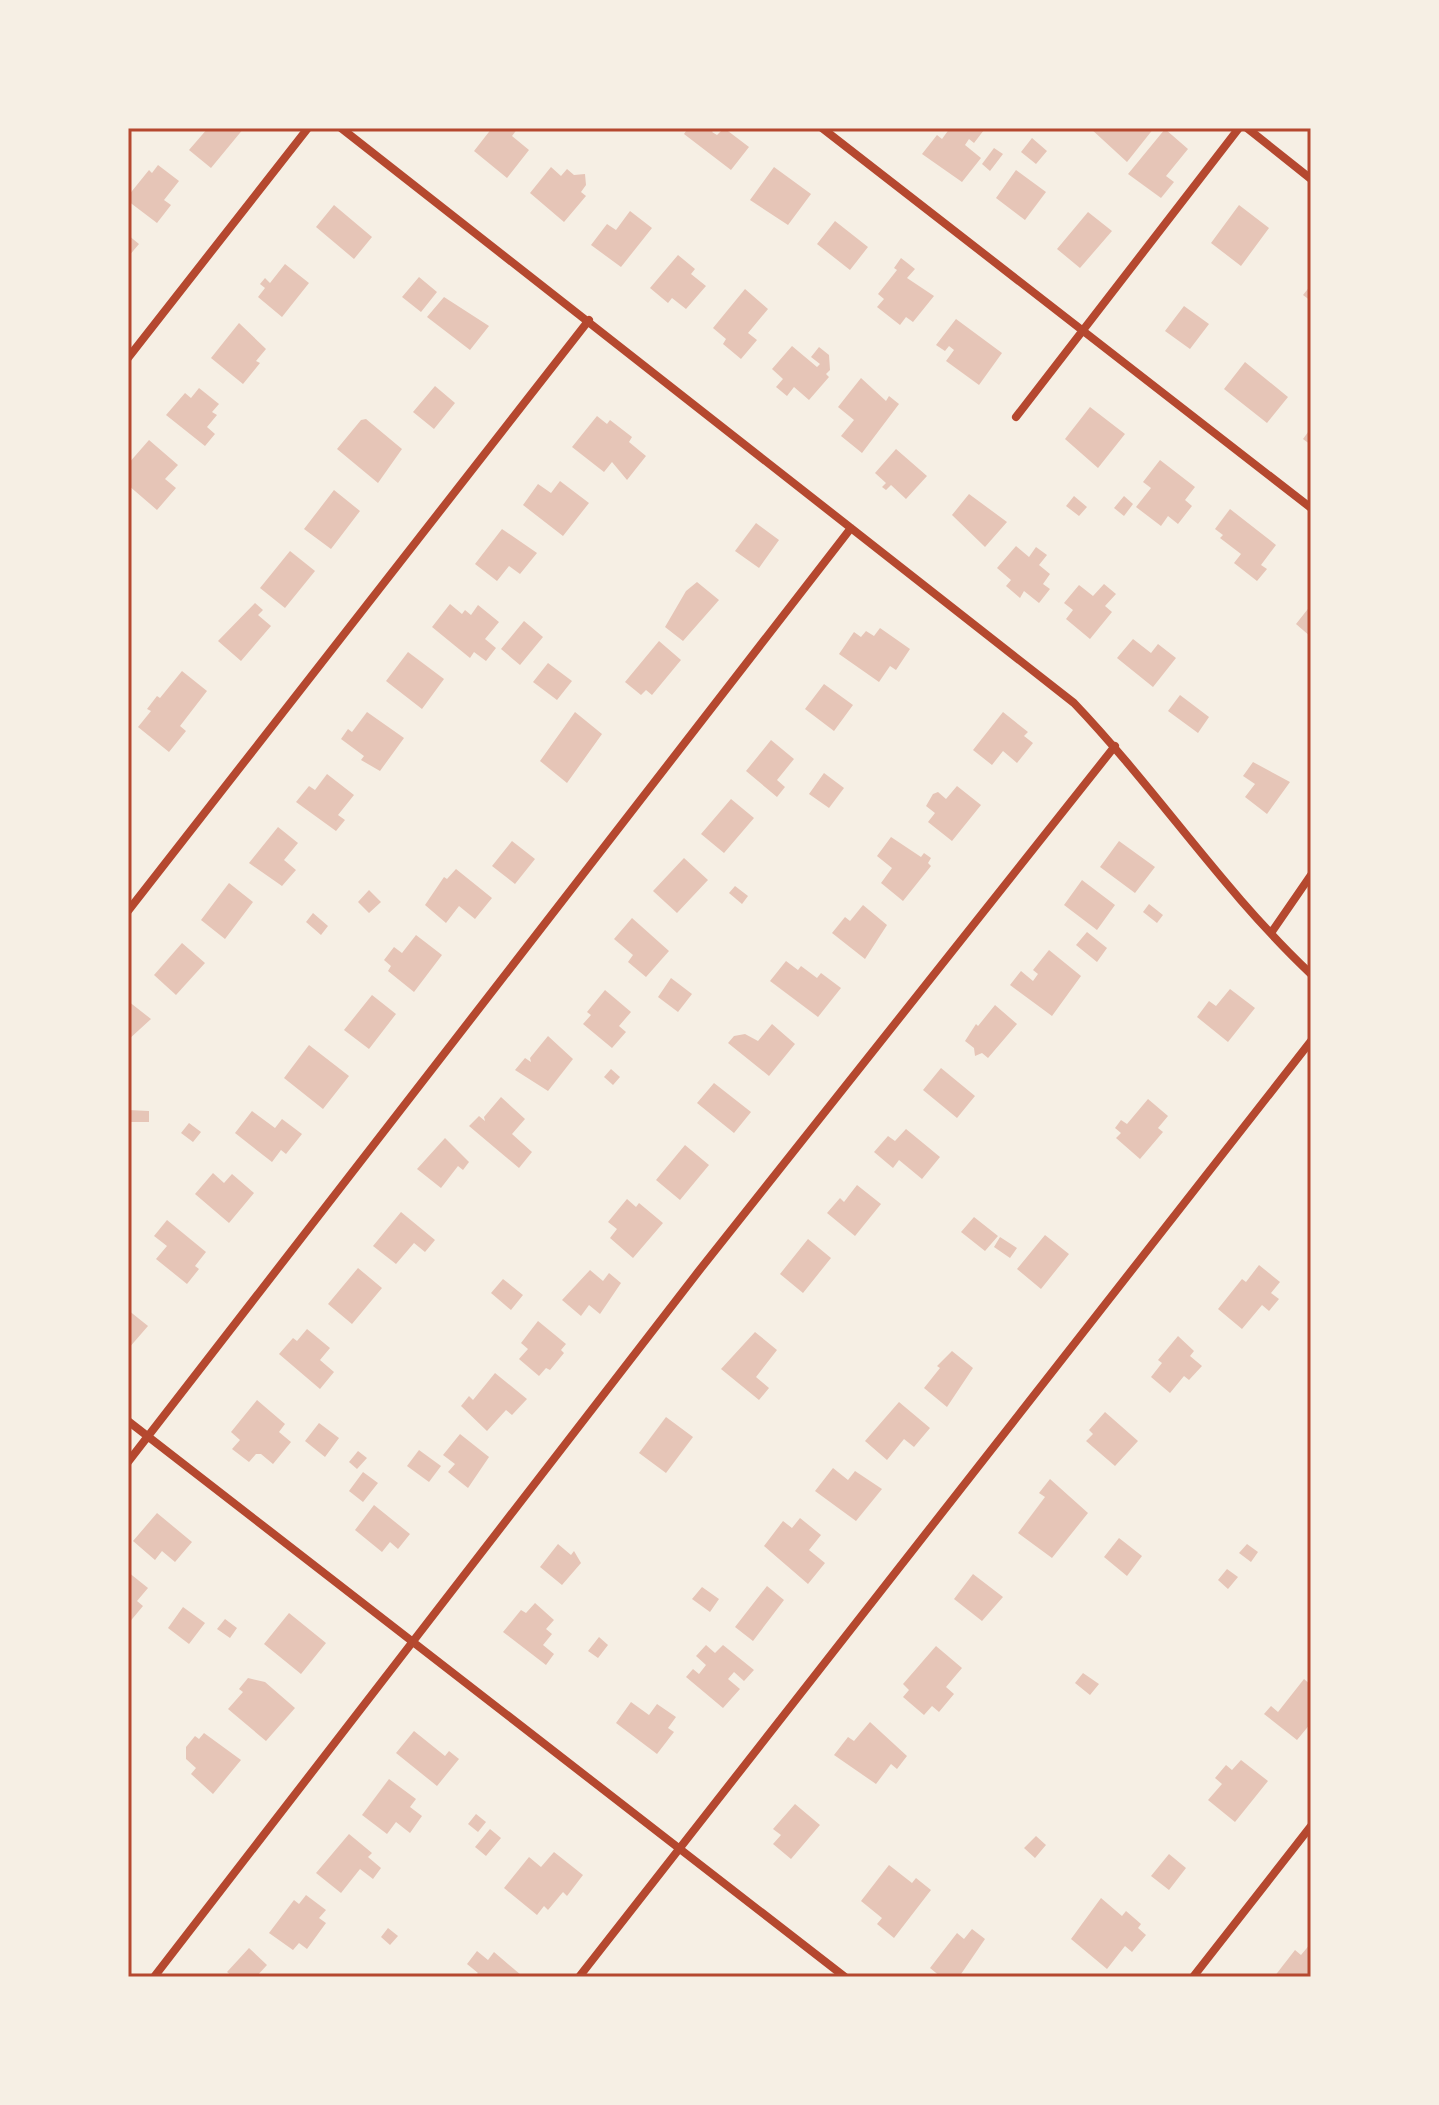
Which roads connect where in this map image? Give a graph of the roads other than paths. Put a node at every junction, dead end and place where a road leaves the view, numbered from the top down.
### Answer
1 (308, 128) edge
2 (341, 128) edge
3 (822, 128) edge
4 (1239, 128) edge
5 (1247, 128) edge
6 (1311, 179) edge
7 (589, 320) junction
8 (1085, 333) junction
9 (128, 358) edge
10 (1016, 417) dead end
11 (1311, 508) edge
12 (851, 528) junction
13 (1115, 746) junction
14 (1311, 875) edge
15 (128, 911) edge
16 (1271, 933) junction
17 (1311, 974) edge
18 (1311, 1041) edge
19 (128, 1421) edge
20 (148, 1437) junction
21 (128, 1462) edge
22 (414, 1642) junction
23 (1311, 1826) edge
24 (679, 1849) junction
25 (154, 1977) edge
26 (579, 1977) edge
27 (845, 1977) edge
28 (1193, 1977) edge

1 - 9 street
2 - 7 street
3 - 8 street
4 - 8 street
5 - 6 street
7 - 12 street
7 - 15 street
8 - 10 street
8 - 11 street
12 - 13 street
12 - 20 street
13 - 16 street
13 - 22 street
14 - 16 street
16 - 17 street
18 - 24 street
19 - 20 street
20 - 21 street
20 - 22 street
22 - 24 street
22 - 25 street
23 - 28 street
24 - 26 street
24 - 27 street

